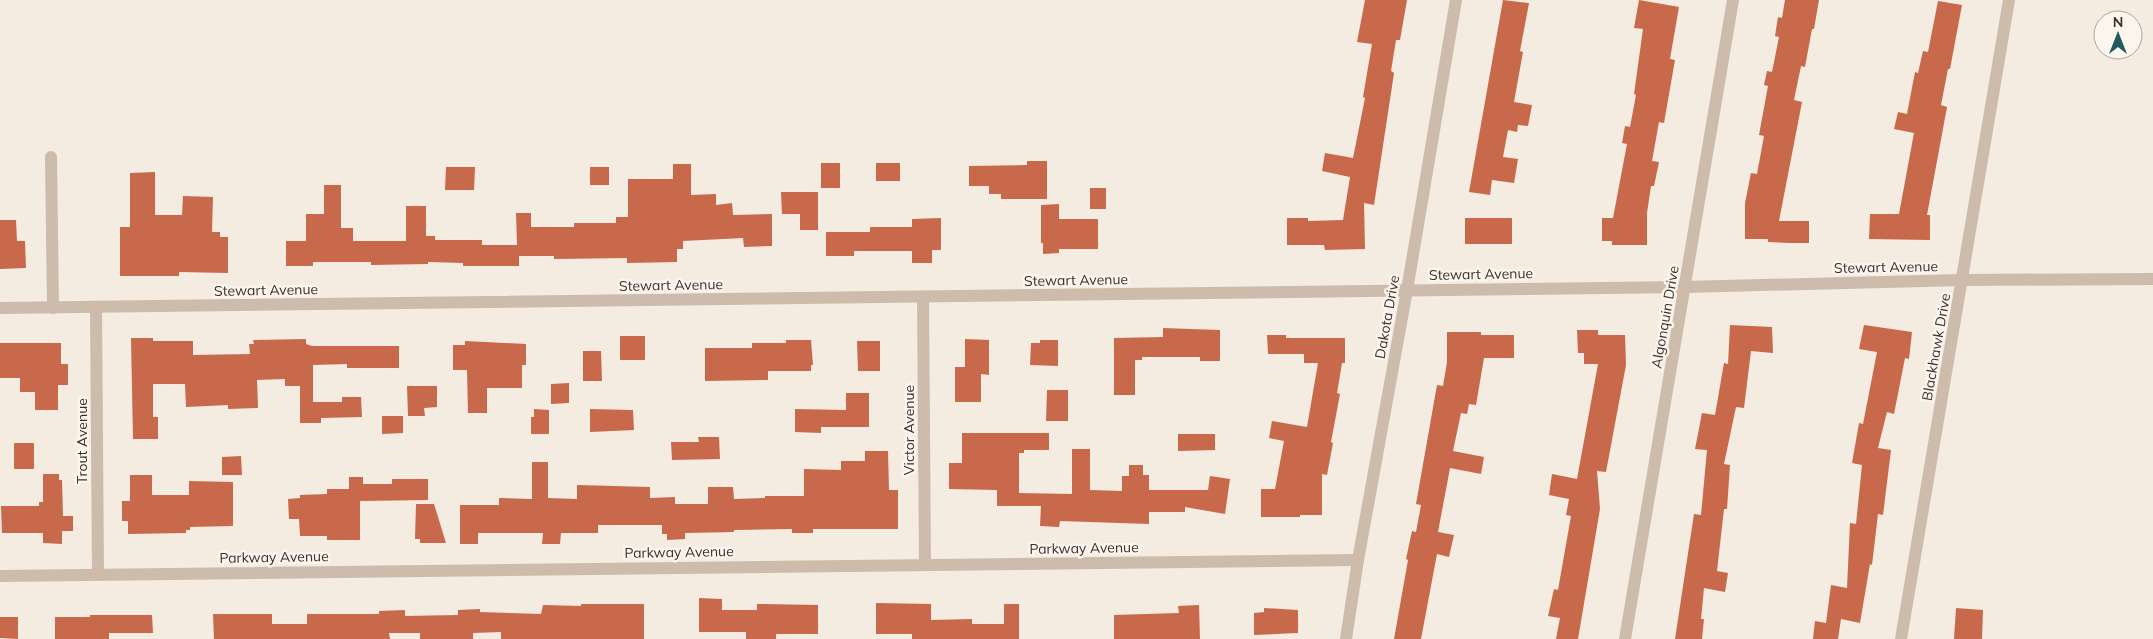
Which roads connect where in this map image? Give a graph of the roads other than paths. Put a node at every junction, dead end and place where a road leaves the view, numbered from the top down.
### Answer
1 (1456, 0) edge
2 (1733, 0) edge
3 (2009, 0) edge
4 (51, 157) dead end
5 (2153, 279) edge
6 (1962, 280) junction
7 (1685, 287) junction
8 (1408, 290) junction
9 (923, 297) junction
10 (96, 307) junction
11 (0, 308) edge
12 (53, 308) junction
13 (1358, 560) junction
14 (925, 564) junction
15 (98, 574) junction
16 (0, 576) edge
17 (1346, 639) edge
18 (1625, 639) edge
19 (1901, 639) edge

1 - 8 street, Dakota Drive
2 - 7 street, Algonquin Drive
3 - 6 street, Blackhawk Drive
4 - 12 street
5 - 6 street, Stewart Avenue
6 - 7 street, Stewart Avenue
6 - 19 street, Blackhawk Drive
7 - 8 street, Stewart Avenue
7 - 18 street, Algonquin Drive
8 - 9 street, Stewart Avenue
8 - 13 street, Dakota Drive
9 - 10 street, Stewart Avenue
9 - 14 street, Victor Avenue
10 - 12 street, Stewart Avenue
10 - 15 street, Trout Avenue
11 - 12 street, Stewart Avenue
13 - 14 street, Parkway Avenue
13 - 17 street, Dakota Drive
14 - 15 street, Parkway Avenue
15 - 16 street, Parkway Avenue

